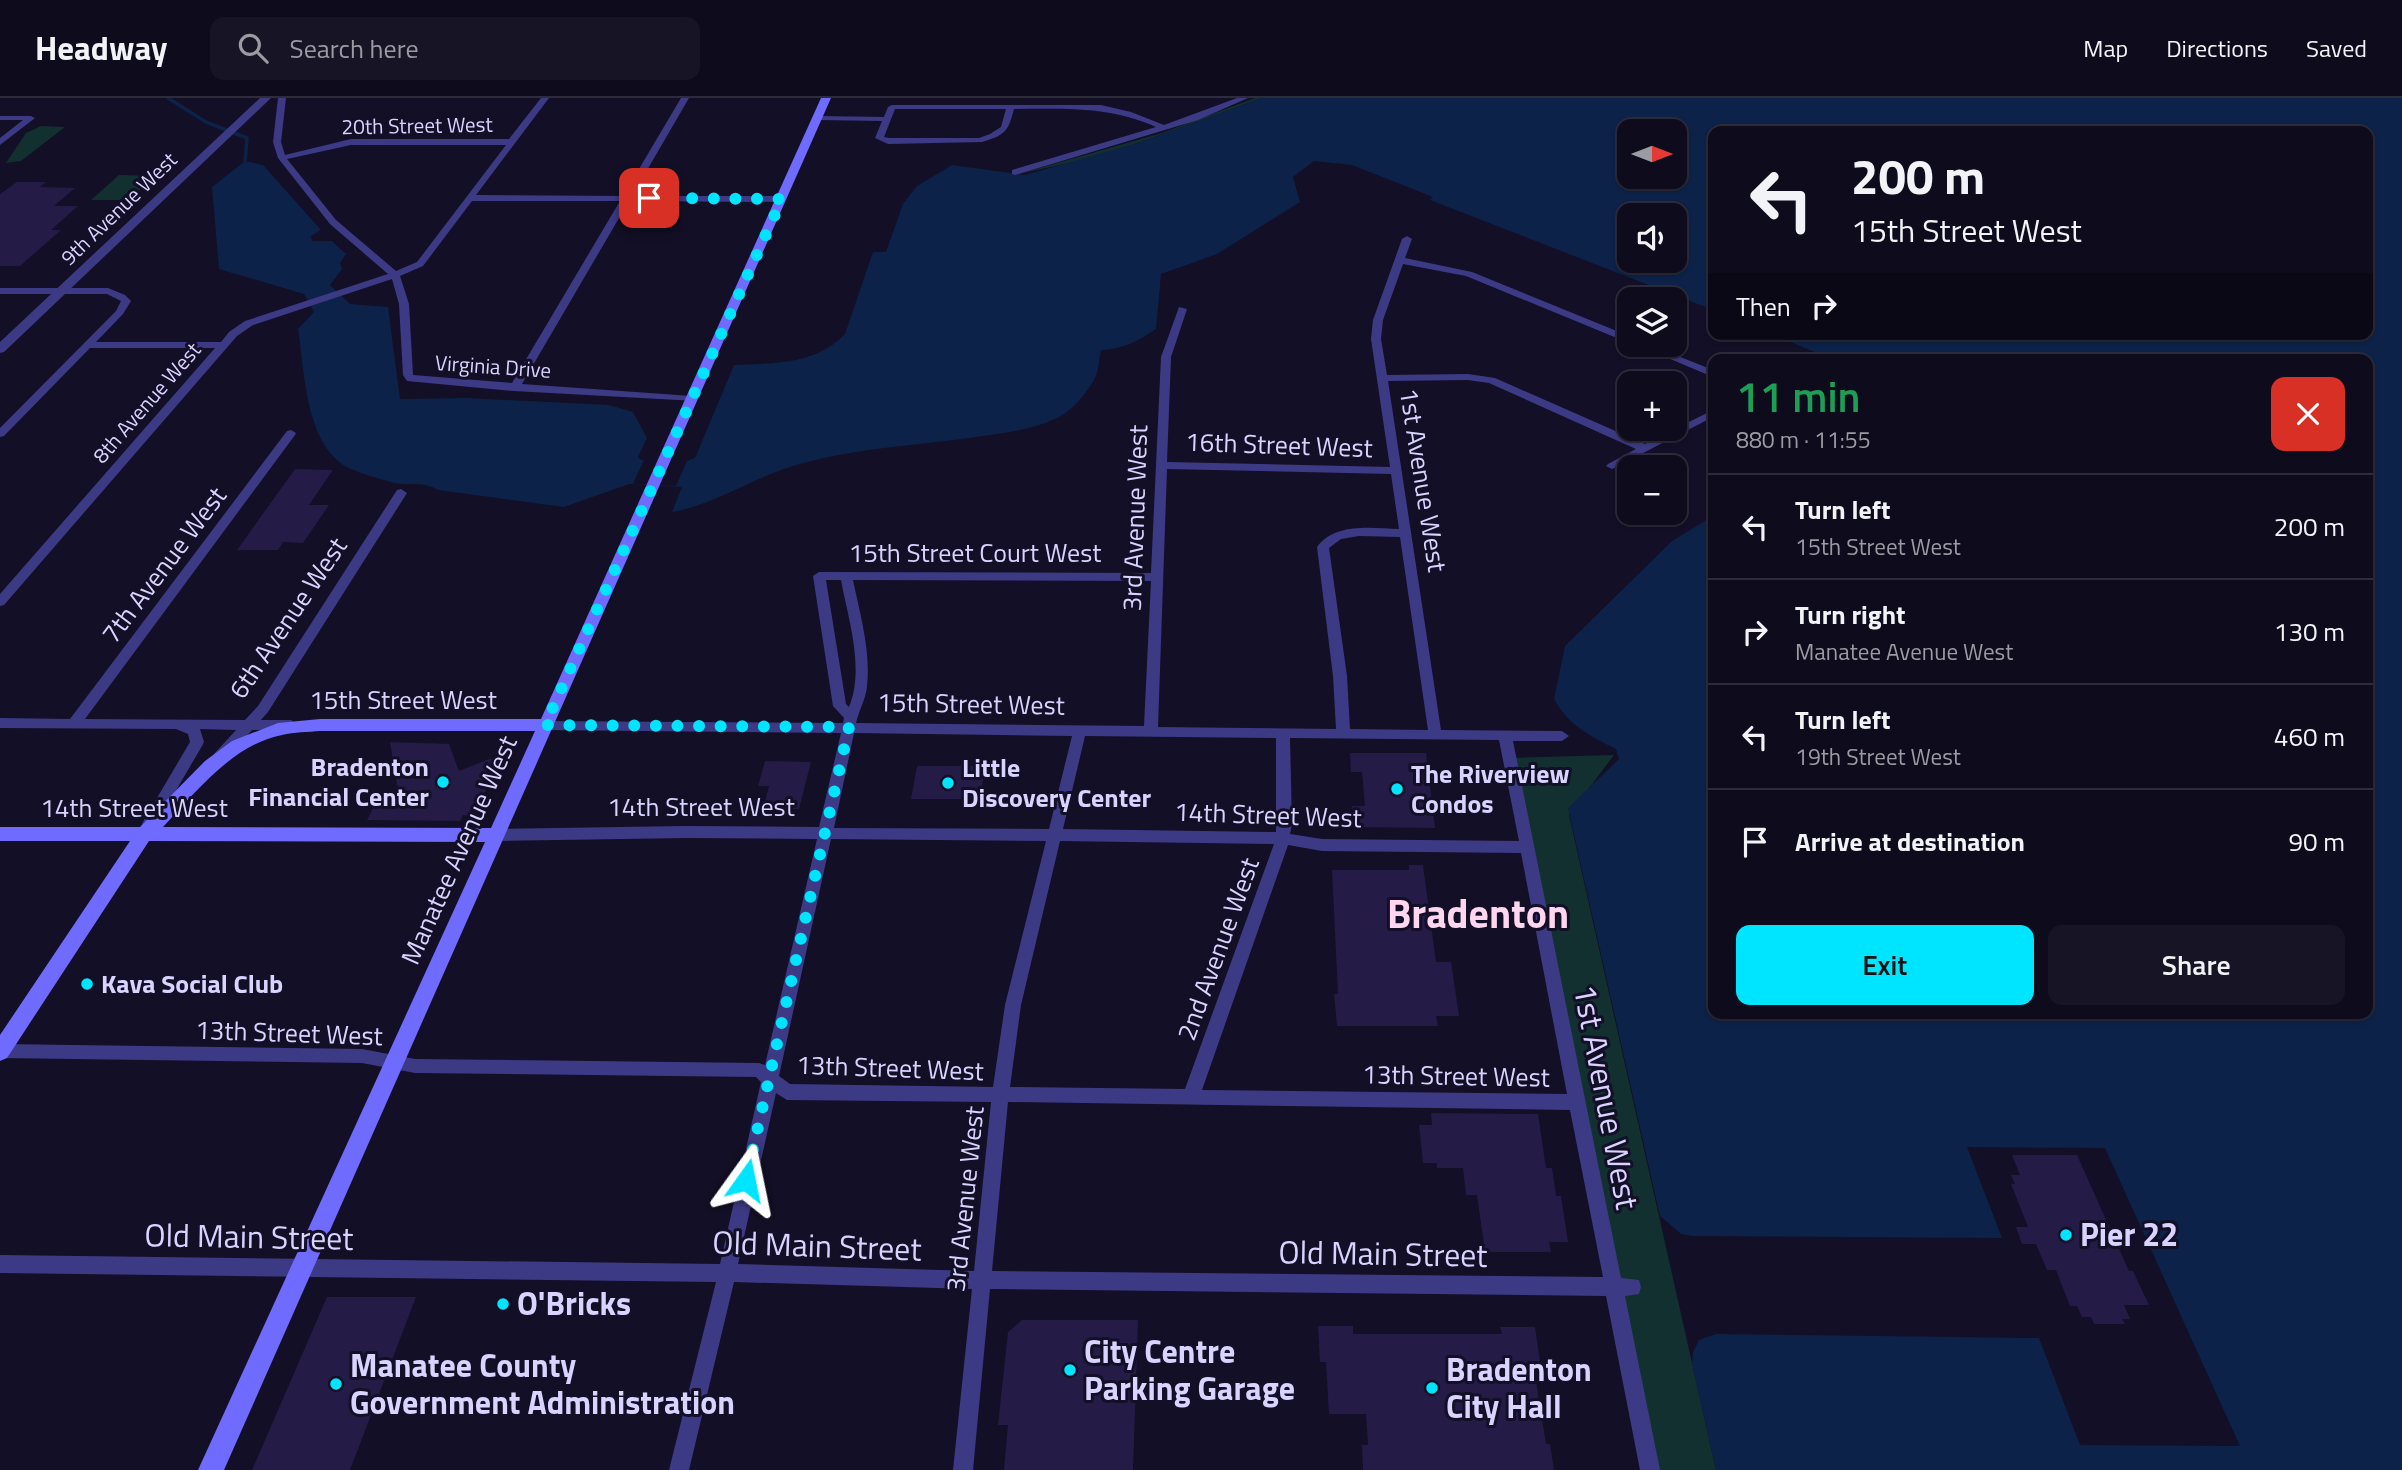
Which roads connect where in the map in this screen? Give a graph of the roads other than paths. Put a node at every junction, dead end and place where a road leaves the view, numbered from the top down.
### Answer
1 (266, 98) edge
2 (282, 98) edge
3 (545, 98) edge
4 (685, 98) edge
5 (826, 98) edge
6 (1244, 98) edge
7 (1011, 107) junction
8 (0, 118) edge
9 (817, 118) junction
10 (885, 119) junction
11 (1163, 127) junction
12 (0, 142) edge
13 (512, 142) junction
14 (282, 158) junction
15 (1015, 172) dead end
16 (471, 198) junction
17 (627, 198) junction
18 (782, 199) junction
19 (1407, 239) dead end
20 (1399, 260) junction
21 (395, 275) junction
22 (0, 291) edge
23 (61, 291) junction
24 (1182, 309) dead end
25 (1617, 335) edge
26 (88, 345) junction
27 (223, 345) junction
28 (0, 349) edge
29 (1671, 357) edge
30 (1708, 372) edge
31 (1381, 378) junction
32 (513, 388) junction
33 (692, 399) junction
34 (1708, 416) edge
35 (291, 433) dead end
36 (0, 434) edge
37 (1644, 448) junction
38 (1161, 465) junction
39 (1612, 466) dead end
40 (1395, 471) junction
41 (401, 493) dead end
42 (1404, 533) junction
43 (833, 576) junction
44 (1158, 576) junction
45 (0, 602) edge
46 (850, 722) junction
47 (0, 723) edge
48 (74, 723) junction
49 (171, 723) junction
50 (247, 725) junction
51 (320, 725) junction
52 (545, 725) junction
53 (1080, 730) junction
54 (1151, 730) junction
55 (1283, 732) junction
56 (1343, 732) junction
57 (1434, 734) junction
58 (1505, 735) junction
59 (1562, 736) dead end
60 (211, 766) junction
61 (827, 833) junction
62 (0, 834) edge
63 (144, 835) junction
64 (496, 835) junction
65 (1055, 835) junction
66 (1282, 838) junction
67 (1527, 847) junction
68 (0, 1051) edge
69 (396, 1062) junction
70 (768, 1077) junction
71 (1000, 1096) junction
72 (1191, 1097) junction
73 (1577, 1102) junction
74 (0, 1264) edge
75 (303, 1268) junction
76 (727, 1273) junction
77 (982, 1280) junction
78 (1623, 1286) junction
79 (211, 1470) edge
80 (679, 1470) edge
81 (963, 1470) edge
82 (1650, 1470) edge

1 - 23 street, 9th Avenue West
2 - 14 street
3 - 13 street
4 - 17 street
5 - 9 main road, Manatee Avenue West
6 - 11 street
7 - 10 street
7 - 10 street
7 - 11 street
8 - 12 street
9 - 10 street
9 - 18 main road, Manatee Avenue West
11 - 15 street
13 - 14 street, 20th Street West
13 - 16 street
14 - 21 street
16 - 17 street
16 - 21 street
17 - 18 street
17 - 32 street
18 - 33 main road, Manatee Avenue West
19 - 20 street, 1st Avenue West
20 - 25 street
20 - 31 street, 1st Avenue West
21 - 27 street, 8th Avenue West
21 - 32 street, Virginia Drive
22 - 23 street
23 - 26 street
23 - 28 street, 9th Avenue West
24 - 38 street, 3rd Avenue West
26 - 27 street
26 - 36 street
27 - 45 street, 8th Avenue West
29 - 30 street
31 - 37 street
31 - 40 street, 1st Avenue West
32 - 33 street, Virginia Drive
33 - 52 main road, Manatee Avenue West
34 - 37 street
35 - 48 street, 7th Avenue West
37 - 39 street
38 - 40 street, 16th Street West
38 - 44 street, 3rd Avenue West
40 - 42 street, 1st Avenue West
41 - 50 street, 6th Avenue West
42 - 56 street
42 - 57 street, 1st Avenue West
43 - 44 street, 15th Street Court West
43 - 46 street
43 - 46 street
44 - 54 street, 3rd Avenue West
46 - 52 street, 15th Street West
46 - 53 street, 15th Street West
46 - 61 street
47 - 48 street, 15th Street West
48 - 49 street, 15th Street West
49 - 50 street, 15th Street West
49 - 63 street, 6th Avenue West
50 - 51 street, 15th Street West
50 - 60 street, 6th Avenue West
51 - 52 main road, 15th Street West
51 - 60 main road, 6th Avenue West
52 - 64 main road, Manatee Avenue West
53 - 54 street, 15th Street West
53 - 65 street, 3rd Avenue West
54 - 55 street, 15th Street West
55 - 56 street, 15th Street West
55 - 66 street, 2nd Avenue West
56 - 57 street, 15th Street West
57 - 58 street, 15th Street West
58 - 59 street, 15th Street West
58 - 67 street, 1st Avenue West
60 - 63 main road, 6th Avenue West
61 - 64 street, 14th Street West
61 - 65 street, 14th Street West
61 - 70 street
62 - 63 main road, 14th Street West
63 - 64 main road, 14th Street West
63 - 68 main road, 6th Avenue West
64 - 69 main road, Manatee Avenue West
65 - 66 street, 14th Street West
65 - 71 street, 3rd Avenue West
66 - 67 street, 14th Street West
66 - 72 street, 2nd Avenue West
67 - 73 street, 1st Avenue West
68 - 69 street, 13th Street West
69 - 70 street, 13th Street West
69 - 75 main road, Manatee Avenue West
70 - 71 street, 13th Street West
70 - 76 street
71 - 72 street, 13th Street West
71 - 77 street, 3rd Avenue West
72 - 73 street, 13th Street West
73 - 78 street, 1st Avenue West
74 - 75 street, Old Main Street
75 - 76 street, Old Main Street
75 - 79 main road, Manatee Avenue West
76 - 77 street, Old Main Street
76 - 80 street
77 - 78 street, Old Main Street
77 - 81 street, 3rd Avenue West
78 - 82 street, 1st Avenue West

